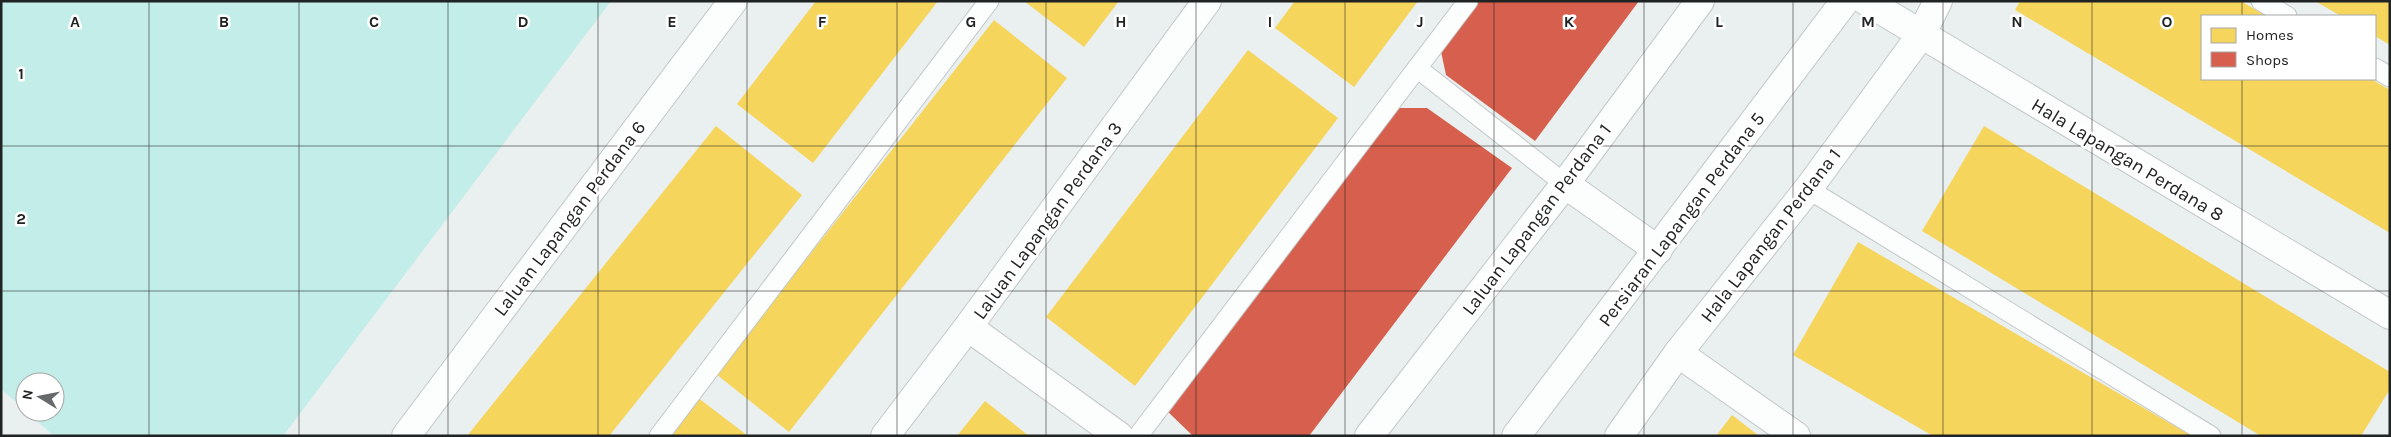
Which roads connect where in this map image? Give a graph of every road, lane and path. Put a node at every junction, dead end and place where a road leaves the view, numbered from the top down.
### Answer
1 (733, 1) edge
2 (989, 1) edge
3 (1207, 1) edge
4 (1468, 1) edge
5 (1700, 1) edge
6 (1845, 1) edge
7 (1866, 1) edge
8 (1938, 1) edge
9 (2261, 1) edge
10 (2285, 15) edge
11 (1921, 35) junction
12 (1417, 68) junction
13 (2376, 69) edge
14 (2390, 77) edge
15 (1565, 184) junction
16 (1808, 189) junction
17 (1658, 250) junction
18 (2390, 315) edge
19 (968, 327) junction
20 (1678, 353) junction
21 (406, 436) edge
22 (659, 436) edge
23 (884, 436) edge
24 (1119, 436) edge
25 (1138, 436) edge
26 (1369, 436) edge
27 (1516, 436) edge
28 (1620, 436) edge
29 (1796, 436) edge
30 (2211, 436) edge

1 - 21 street, Laluan Lapangan Perdana 6
2 - 22 lane
3 - 19 street, Laluan Lapangan Perdana 3
4 - 12 lane
5 - 15 street, Laluan Lapangan Perdana 1
6 - 17 street, Persiaran Lapangan Perdana 5
7 - 11 street, Hala Lapangan Perdana 8
8 - 11 street, Hala Lapangan Perdana 1
9 - 10 lane
11 - 16 street, Hala Lapangan Perdana 1
11 - 18 street, Hala Lapangan Perdana 8
12 - 15 lane
12 - 25 lane
13 - 14 lane
15 - 17 street
15 - 26 street, Laluan Lapangan Perdana 1
16 - 20 street, Hala Lapangan Perdana 1
16 - 30 lane
17 - 27 street, Persiaran Lapangan Perdana 5
19 - 23 street, Laluan Lapangan Perdana 3
19 - 24 street
20 - 28 street, Hala Lapangan Perdana 1
20 - 29 street

